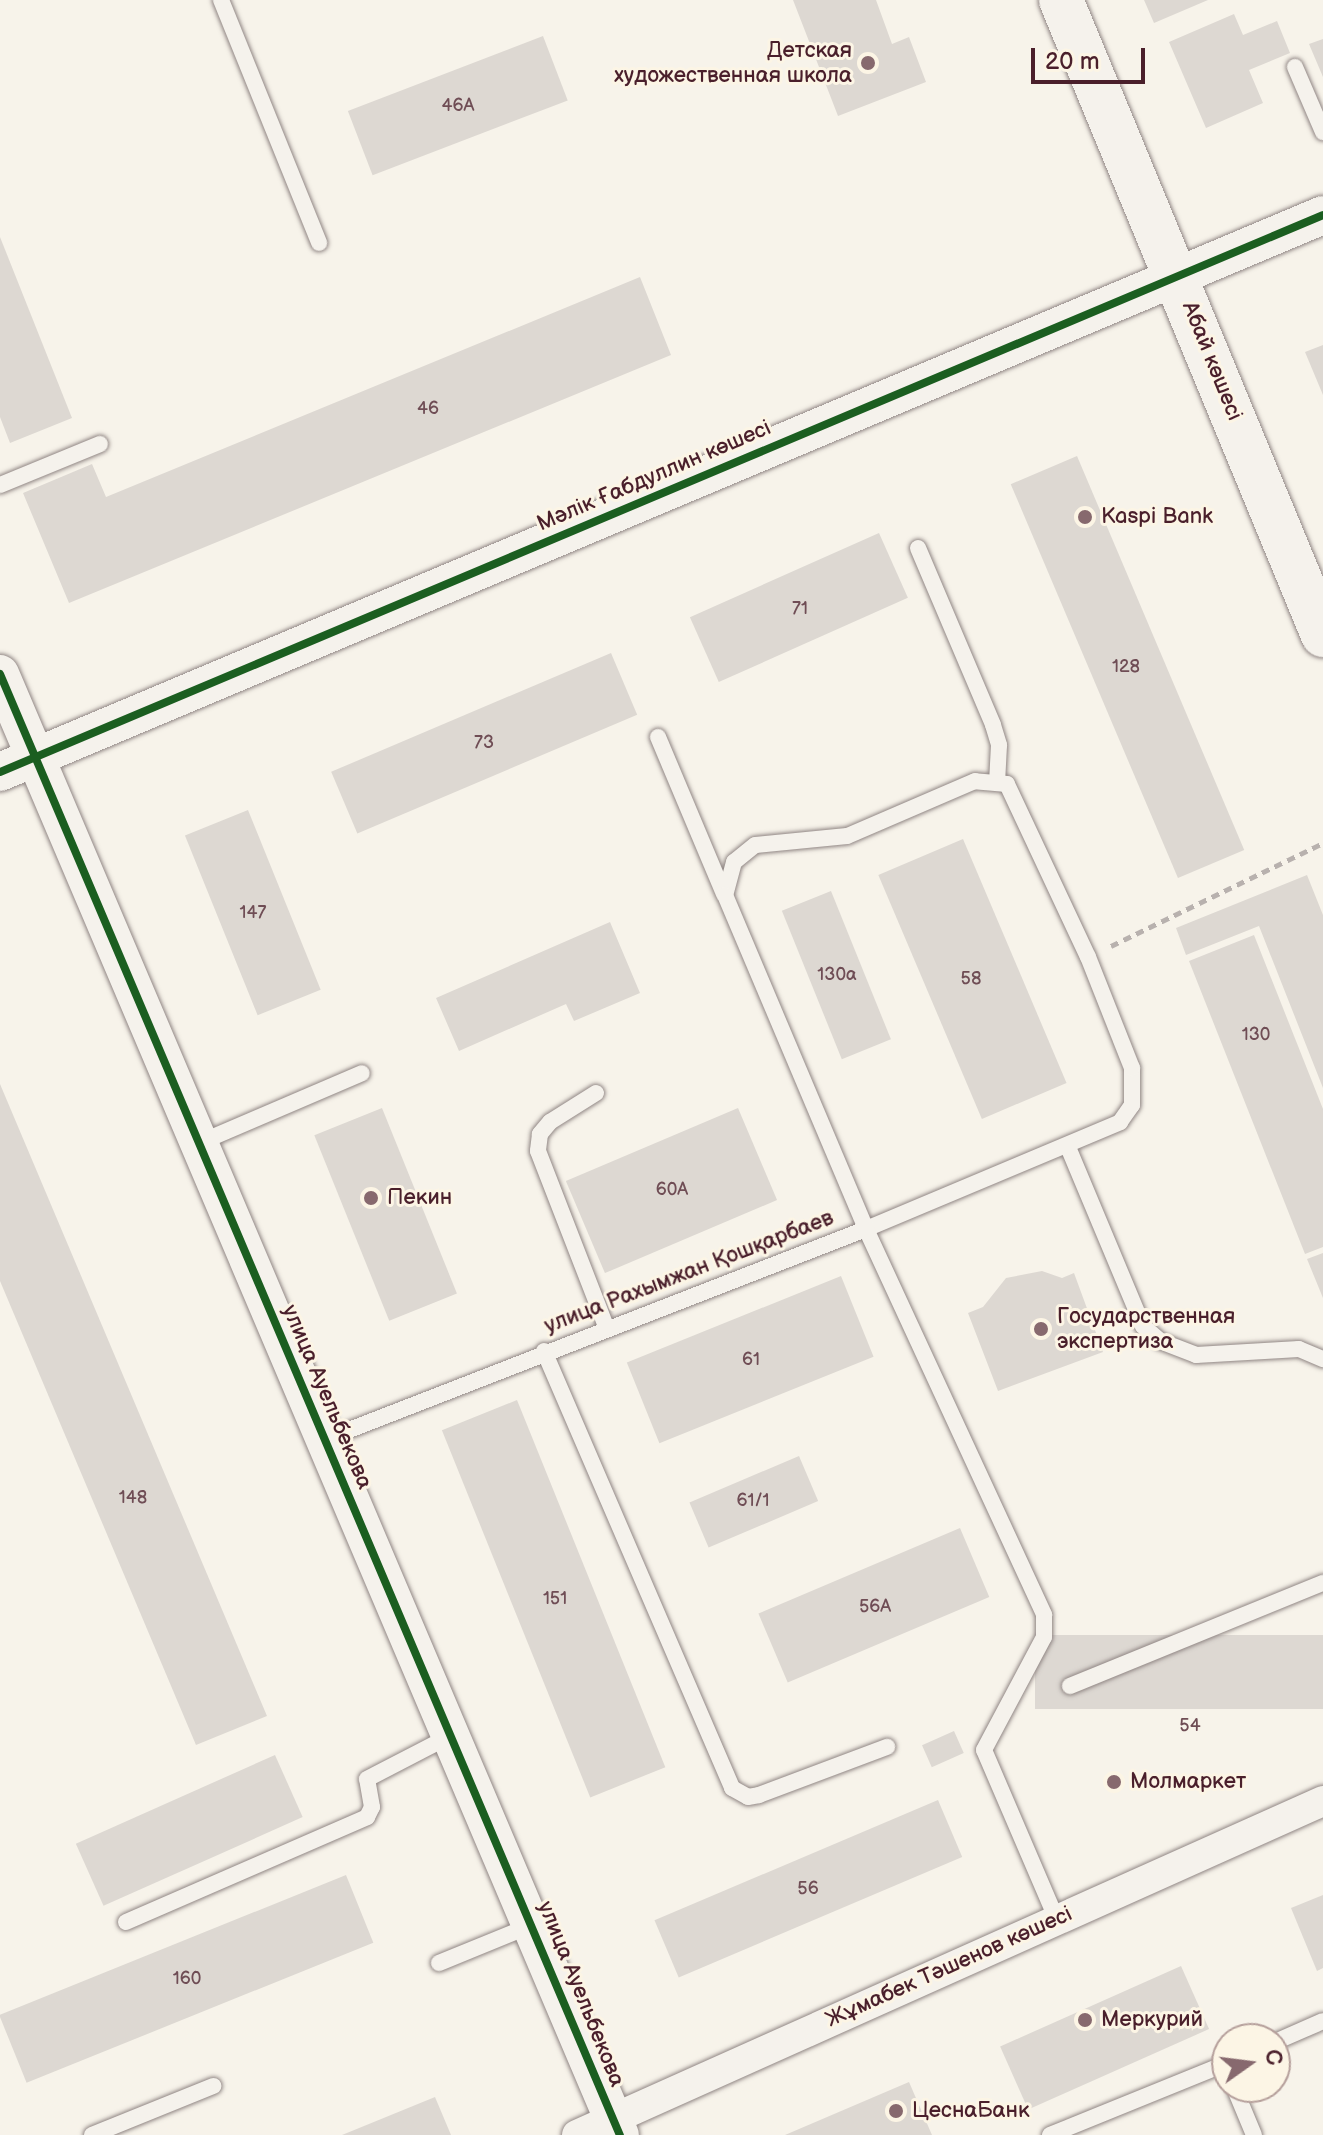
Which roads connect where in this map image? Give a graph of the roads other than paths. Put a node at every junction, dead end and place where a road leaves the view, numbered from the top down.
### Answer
1 (221, 0) edge
2 (1061, 0) edge
3 (1295, 67) dead end
4 (1323, 132) edge
5 (1323, 215) edge
6 (319, 243) dead end
7 (1177, 277) junction
8 (100, 444) dead end
9 (0, 485) edge
10 (918, 548) dead end
11 (1323, 635) edge
12 (0, 674) edge
13 (658, 737) dead end
14 (35, 757) junction
15 (0, 772) edge
16 (997, 779) junction
17 (725, 895) junction
18 (362, 1073) dead end
19 (596, 1093) dead end
20 (199, 1143) junction
21 (1068, 1147) junction
22 (866, 1229) junction
23 (606, 1326) junction
24 (544, 1351) junction
25 (1323, 1359) edge
26 (326, 1439) junction
27 (1323, 1583) edge
28 (1070, 1686) dead end
29 (450, 1736) junction
30 (887, 1747) dead end
31 (1323, 1801) edge
32 (1056, 1918) junction
33 (126, 1922) dead end
34 (533, 1924) junction
35 (439, 1963) dead end
36 (1323, 2021) edge
37 (1291, 2035) edge
38 (1211, 2071) edge
39 (213, 2086) dead end
40 (1241, 2103) edge
41 (617, 2127) edge
42 (92, 2135) edge
43 (577, 2135) edge
44 (1050, 2135) edge
45 (1254, 2135) edge

1 - 6 lane
2 - 7 main road, Абай көшесі
3 - 4 lane
5 - 7 street, Мәлік Ғабдуллин көшесі
7 - 11 main road, Абай көшесі
7 - 14 street, Мәлік Ғабдуллин көшесі
8 - 9 lane
10 - 16 lane
12 - 14 street, улица Ауельбекова
13 - 17 lane
14 - 15 street, Мәлік Ғабдуллин көшесі
14 - 20 street, улица Ауельбекова
16 - 17 lane
16 - 21 lane, улица Рахымжан Қошқарбаев
17 - 22 lane
18 - 20 lane
19 - 23 lane
20 - 26 street, улица Ауельбекова
21 - 22 lane, улица Рахымжан Қошқарбаев
21 - 25 lane
22 - 23 lane, улица Рахымжан Қошқарбаев
22 - 32 lane
23 - 24 lane, улица Рахымжан Қошқарбаев
24 - 26 lane, улица Рахымжан Қошқарбаев
24 - 30 lane
26 - 29 street, улица Ауельбекова
27 - 28 lane
29 - 33 lane
29 - 34 street, улица Ауельбекова
31 - 32 street, Жұмабек Тәшенов көшесі
32 - 41 street, Жұмабек Тәшенов көшесі
34 - 35 lane
34 - 41 street, улица Ауельбекова
36 - 37 lane
38 - 44 lane
39 - 42 lane
40 - 45 lane
41 - 43 street, Жұмабек Тәшенов көшесі

